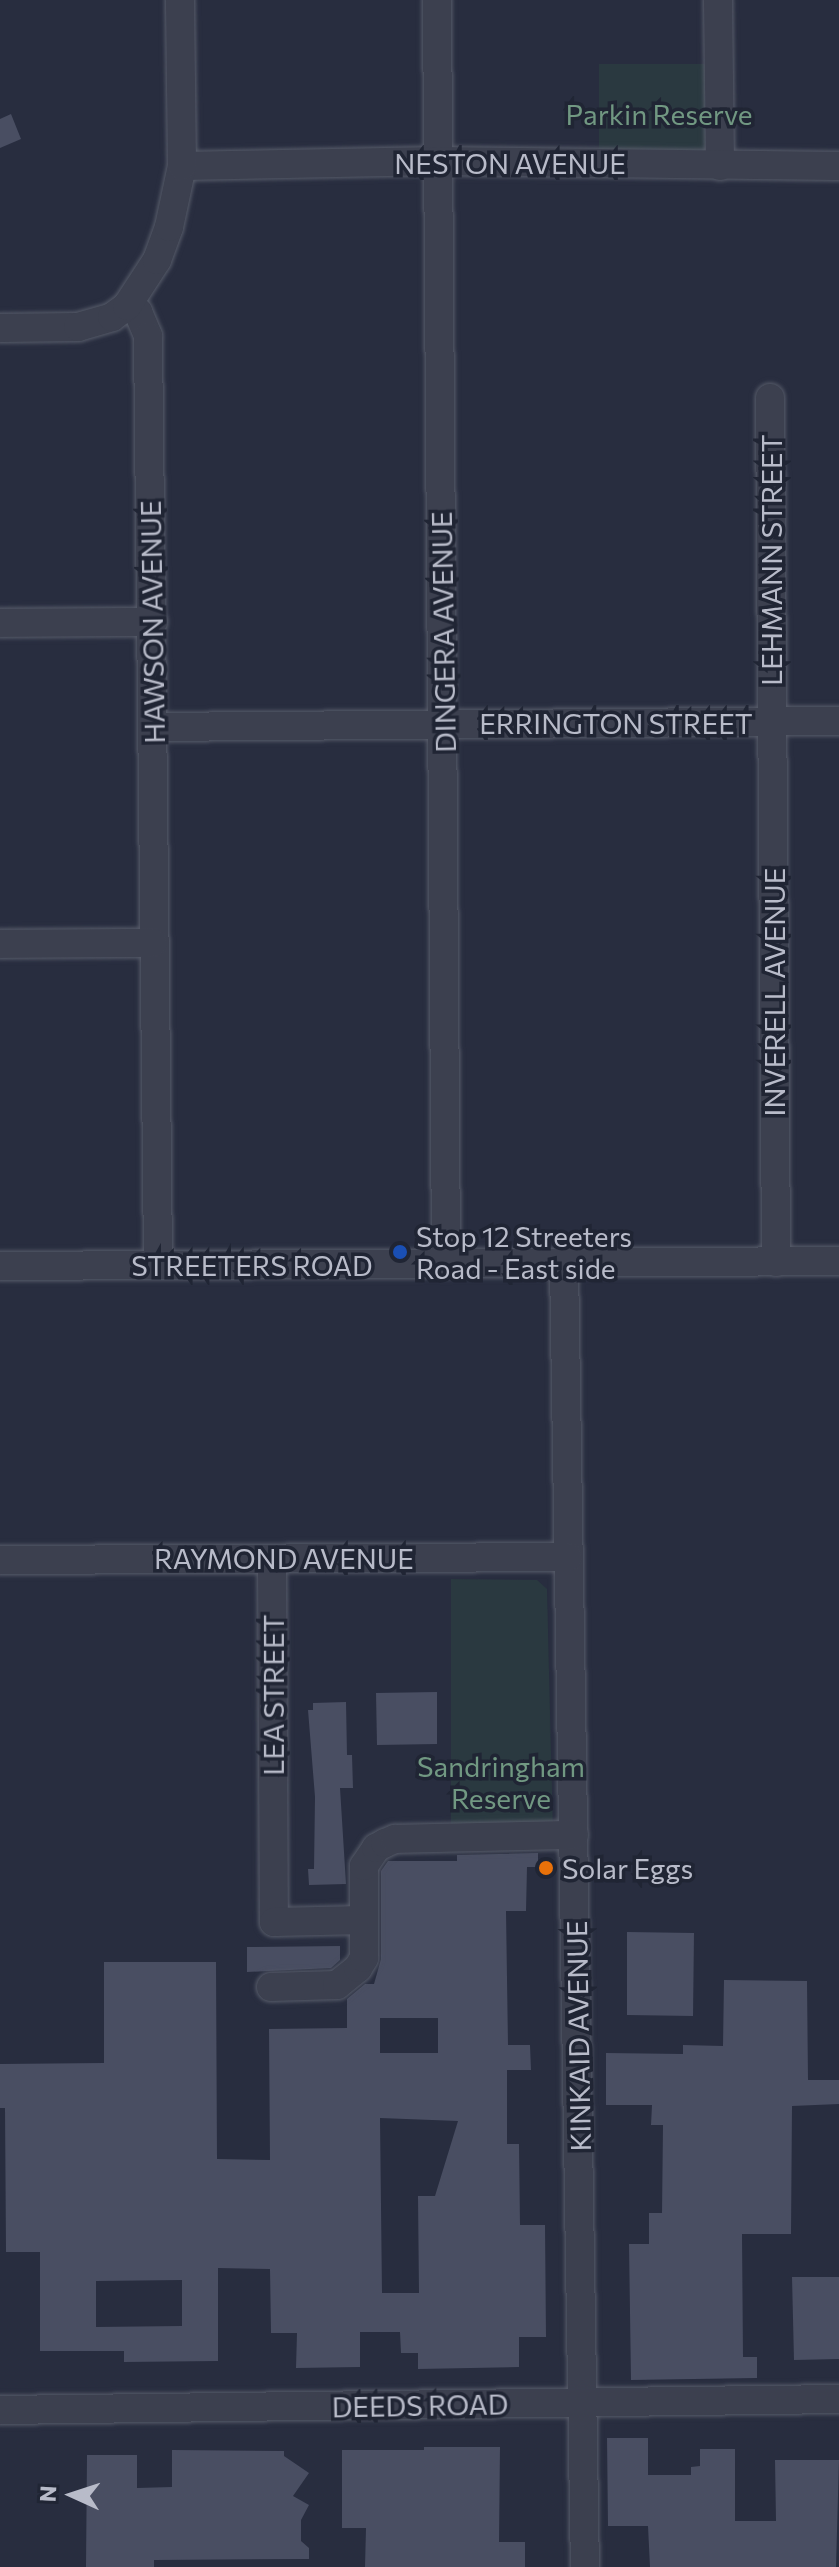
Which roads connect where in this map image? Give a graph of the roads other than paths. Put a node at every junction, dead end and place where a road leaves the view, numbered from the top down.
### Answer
1 (180, 0) edge
2 (437, 0) edge
3 (718, 0) edge
4 (437, 161) junction
5 (182, 166) junction
6 (720, 166) junction
7 (839, 166) edge
8 (127, 306) junction
9 (0, 328) edge
10 (770, 398) dead end
11 (153, 622) junction
12 (0, 623) edge
13 (839, 721) edge
14 (772, 722) junction
15 (445, 724) junction
16 (153, 727) junction
17 (153, 943) junction
18 (0, 944) edge
19 (839, 1261) edge
20 (776, 1262) junction
21 (446, 1264) junction
22 (564, 1264) junction
23 (158, 1265) junction
24 (0, 1266) edge
25 (568, 1557) junction
26 (272, 1559) junction
27 (0, 1560) edge
28 (574, 1835) junction
29 (364, 1920) junction
30 (271, 1987) dead end
31 (839, 2399) edge
32 (584, 2404) junction
33 (0, 2410) edge
34 (585, 2567) edge

1 - 5 street
2 - 4 street, DINGERA AVENUE
3 - 6 street
4 - 5 street, NESTON AVENUE
4 - 6 street, NESTON AVENUE
4 - 15 street, DINGERA AVENUE
5 - 8 street
6 - 7 street, NESTON AVENUE
8 - 9 street
8 - 11 street, HAWSON AVENUE
10 - 14 street, LEHMANN STREET
11 - 12 street
11 - 16 street, HAWSON AVENUE
13 - 14 street, ERRINGTON STREET
14 - 15 street, ERRINGTON STREET
14 - 20 street, INVERELL AVENUE
15 - 16 street, ERRINGTON STREET
15 - 21 street, DINGERA AVENUE
16 - 17 street, HAWSON AVENUE
17 - 18 street
17 - 23 street, HAWSON AVENUE
19 - 20 street, STREETERS ROAD
20 - 22 street, STREETERS ROAD
21 - 22 street, STREETERS ROAD
21 - 23 street, STREETERS ROAD
22 - 25 street, KINKAID AVENUE
23 - 24 street, STREETERS ROAD
25 - 26 street, RAYMOND AVENUE
25 - 28 street, KINKAID AVENUE
26 - 27 street, RAYMOND AVENUE
26 - 29 street, LEA STREET
28 - 29 street
28 - 32 street, KINKAID AVENUE
29 - 30 street
31 - 32 street, DEEDS ROAD
32 - 33 street, DEEDS ROAD
32 - 34 street, KINKAID AVENUE

